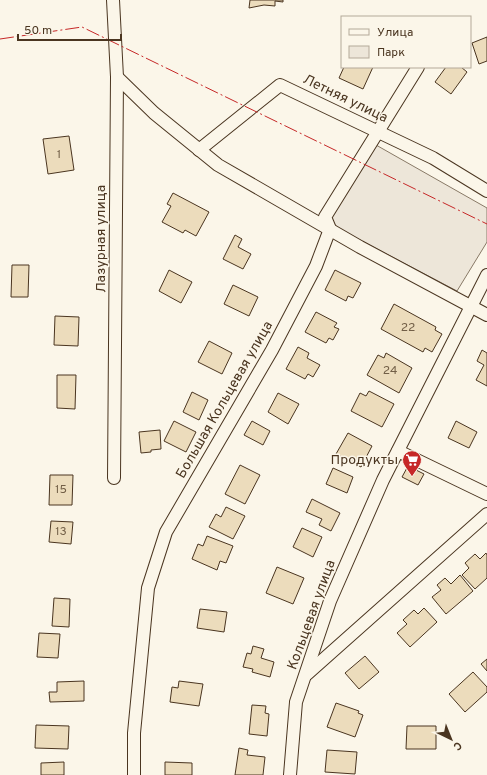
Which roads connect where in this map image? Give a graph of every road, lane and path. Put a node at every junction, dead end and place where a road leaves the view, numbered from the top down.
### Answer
1 (113, 0) edge
2 (417, 68) edge
3 (117, 77) junction
4 (378, 131) junction
5 (199, 150) junction
6 (487, 191) edge
7 (330, 229) junction
8 (487, 275) edge
9 (471, 307) junction
10 (487, 315) edge
11 (398, 451) junction
12 (114, 478) dead end
13 (487, 494) edge
14 (487, 514) edge
15 (306, 675) junction
16 (134, 775) edge
17 (290, 775) edge

1 - 3 street, Лазурная улица
2 - 4 street, Большая Кольцевая улица
3 - 5 street
3 - 12 street, Лазурная улица
4 - 5 street, Летняя улица
4 - 6 street, Летняя улица
4 - 7 street, Большая Кольцевая улица
5 - 7 street
7 - 9 street
7 - 16 street, Большая Кольцевая улица
8 - 9 street, Кольцевая улица
9 - 10 street
9 - 11 street, Кольцевая улица
11 - 13 street
11 - 15 street, Кольцевая улица
14 - 15 street
15 - 17 street, Кольцевая улица

